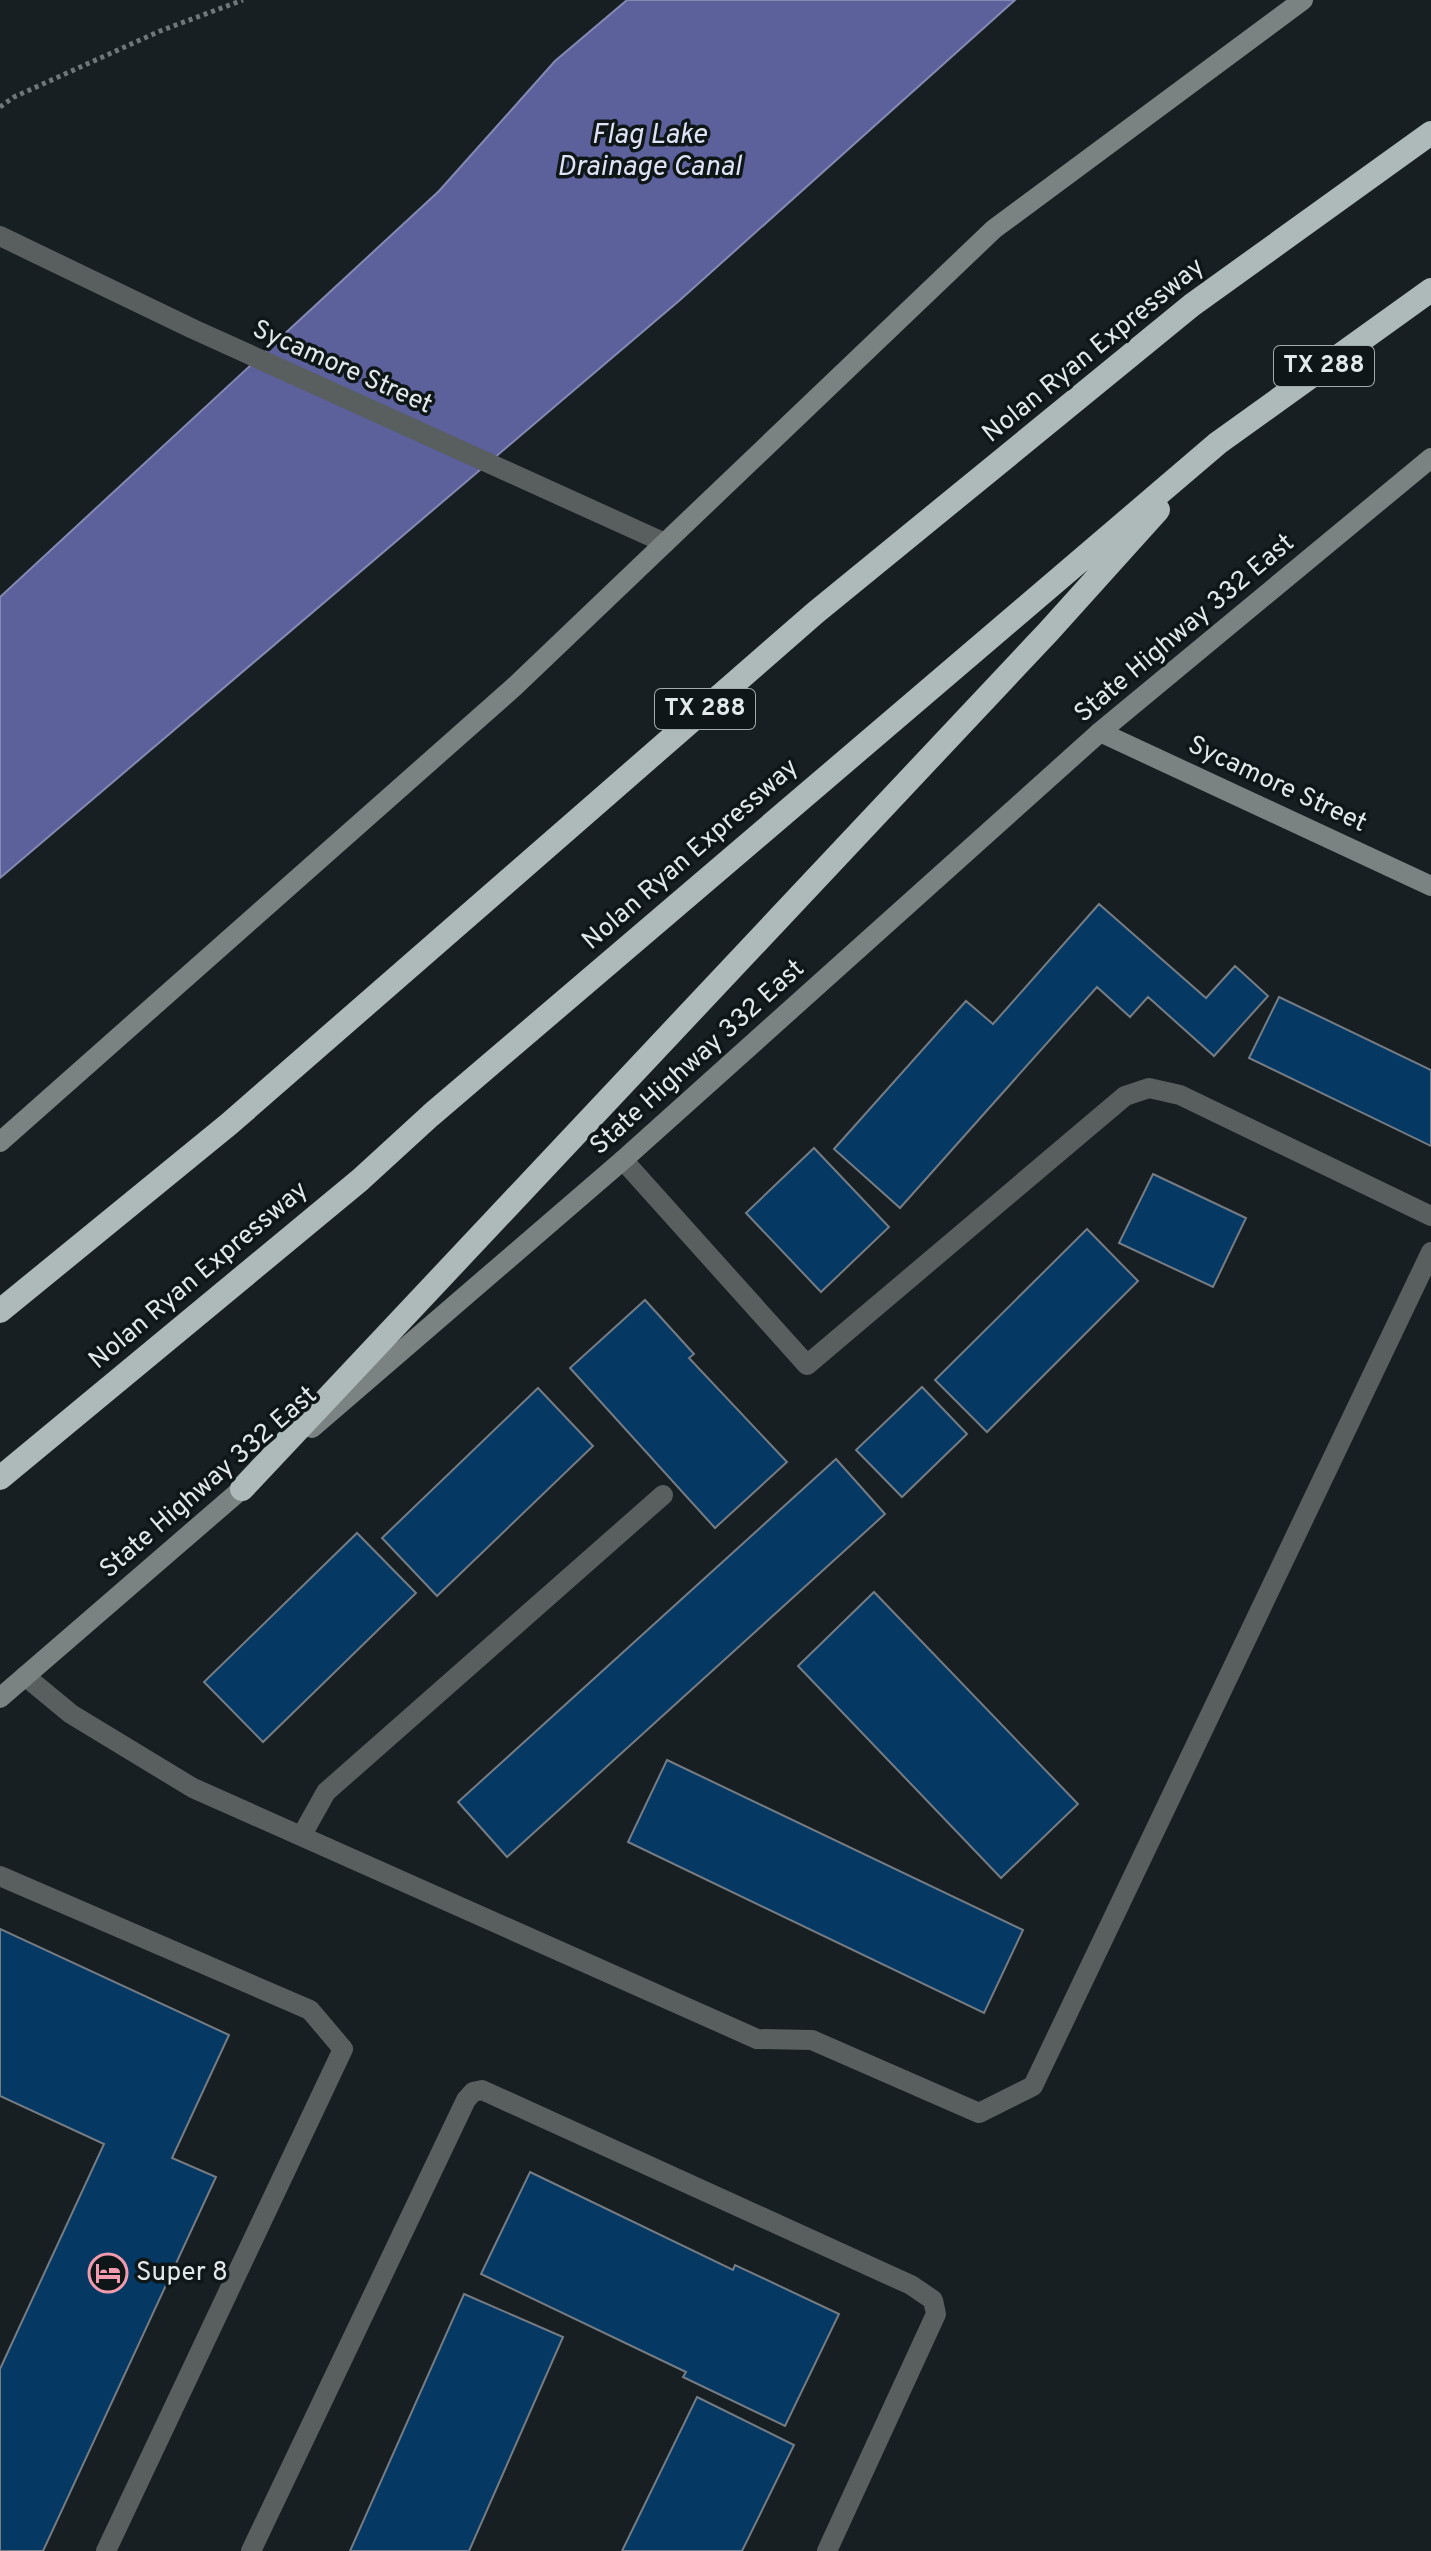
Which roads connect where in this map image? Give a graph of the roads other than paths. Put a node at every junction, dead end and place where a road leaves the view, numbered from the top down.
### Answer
1 (1303, 0) edge
2 (1431, 133) edge
3 (0, 236) edge
4 (1431, 290) edge
5 (1218, 443) junction
6 (1431, 458) edge
7 (665, 543) junction
8 (1100, 732) junction
9 (1431, 886) edge
10 (0, 1142) edge
11 (623, 1160) junction
12 (1431, 1216) edge
13 (1431, 1252) edge
14 (0, 1311) edge
15 (0, 1478) edge
16 (242, 1489) junction
17 (663, 1495) dead end
18 (25, 1676) junction
19 (0, 1698) edge
20 (302, 1835) junction
21 (0, 1876) edge
22 (106, 2551) edge
23 (251, 2551) edge
24 (827, 2551) edge

1 - 7 main road
2 - 14 highway, Nolan Ryan Expressway / TX 288
3 - 7 street, Sycamore Street
4 - 5 highway, Nolan Ryan Expressway / TX 288
5 - 15 highway, Nolan Ryan Expressway / TX 288
5 - 16 highway
6 - 8 main road, State Highway 332 East
7 - 10 main road
8 - 9 main road, Sycamore Street
8 - 11 main road, State Highway 332 East
11 - 12 street
11 - 16 main road, State Highway 332 East
13 - 20 street
16 - 18 main road, State Highway 332 East
17 - 20 street
18 - 19 main road, State Highway 332 East
18 - 20 street
21 - 22 street
23 - 24 street

